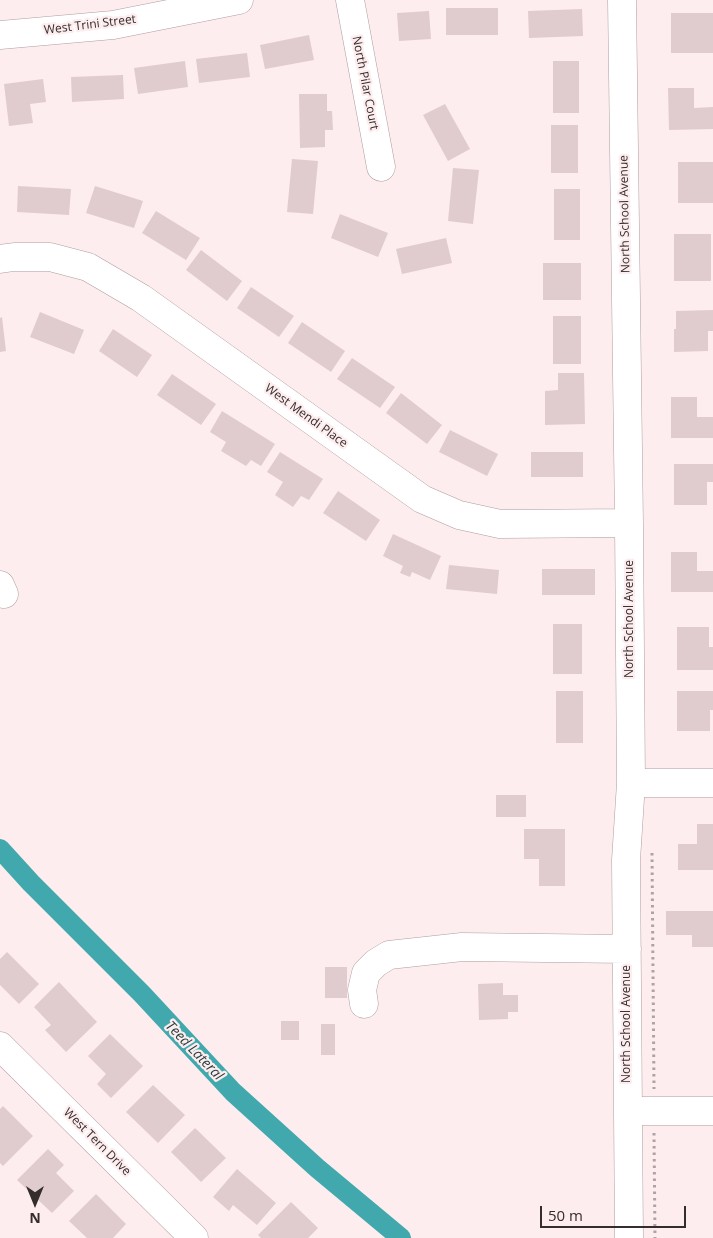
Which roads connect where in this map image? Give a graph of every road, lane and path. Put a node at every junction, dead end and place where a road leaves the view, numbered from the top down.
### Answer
1 (239, 0) edge
2 (350, 0) edge
3 (622, 0) edge
4 (0, 35) edge
5 (381, 167) dead end
6 (0, 259) edge
7 (629, 524) junction
8 (631, 783) junction
9 (713, 783) edge
10 (652, 851) dead end
11 (627, 949) junction
12 (364, 1004) dead end
13 (0, 1046) edge
14 (641, 1111) junction
15 (713, 1111) edge
16 (194, 1238) edge
17 (629, 1238) edge
18 (655, 1238) edge

1 - 4 street, West Trini Street
2 - 5 street, North Pilar Court
3 - 7 street, North School Avenue
6 - 7 street, West Mendi Place
7 - 8 street, North School Avenue
8 - 9 street
8 - 11 street, North School Avenue
10 - 14 path
11 - 12 street
11 - 14 street, North School Avenue
13 - 16 street, West Tern Drive
14 - 15 street
14 - 17 street, North School Avenue
14 - 18 path

